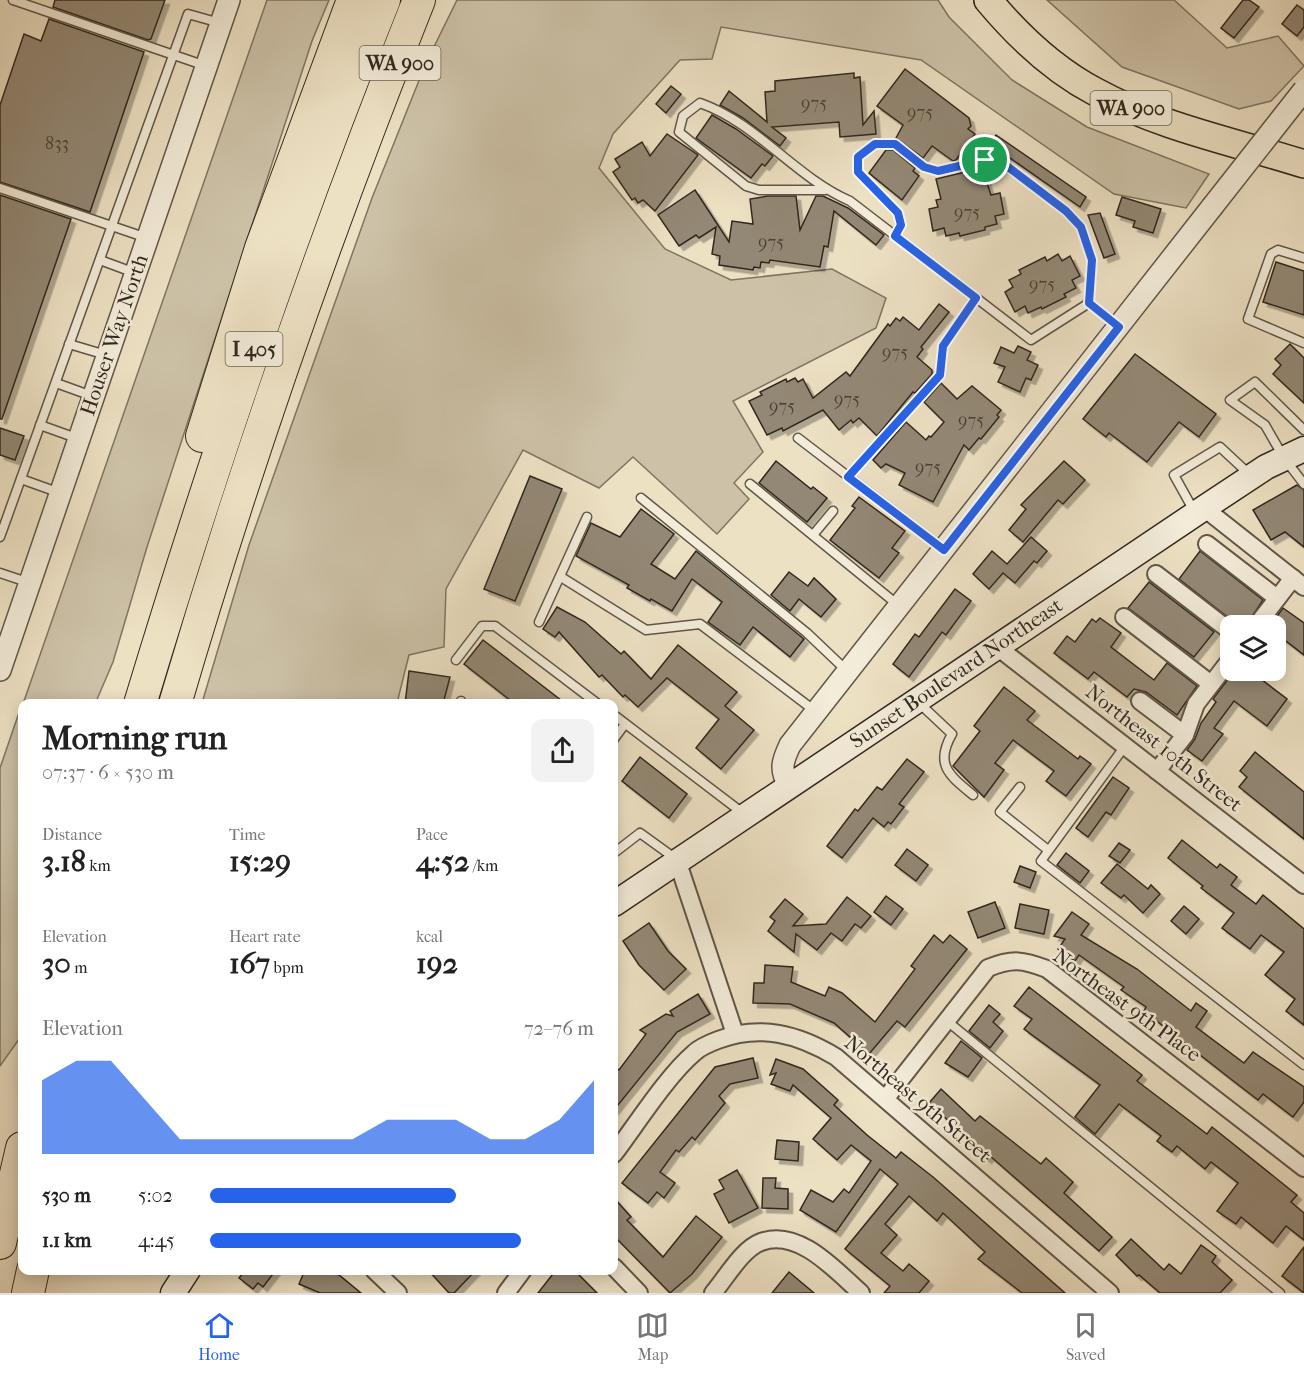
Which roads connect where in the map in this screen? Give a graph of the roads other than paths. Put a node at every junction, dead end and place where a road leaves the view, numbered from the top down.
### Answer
1 (13, 0) edge
2 (229, 0) edge
3 (353, 0) edge
4 (384, 0) edge
5 (419, 0) edge
6 (432, 0) edge
7 (988, 0) edge
8 (221, 23) junction
9 (173, 55) junction
10 (206, 66) junction
11 (1304, 90) edge
12 (369, 127) junction
13 (1304, 164) edge
14 (0, 188) edge
15 (825, 190) junction
16 (112, 226) junction
17 (895, 236) junction
18 (147, 238) junction
19 (1304, 258) edge
20 (100, 260) junction
21 (135, 273) junction
22 (976, 298) junction
23 (1089, 303) junction
24 (1119, 327) junction
25 (1304, 343) edge
26 (69, 344) junction
27 (107, 356) junction
28 (56, 382) junction
29 (93, 396) junction
30 (40, 425) junction
31 (1304, 430) edge
32 (798, 438) dead end
33 (79, 439) junction
34 (1294, 454) edge
35 (848, 477) junction
36 (1252, 477) junction
37 (21, 478) junction
38 (750, 484) dead end
39 (1304, 484) edge
40 (61, 493) junction
41 (641, 498) dead end
42 (833, 511) dead end
43 (1200, 511) junction
44 (586, 517) dead end
45 (813, 535) junction
46 (0, 537) edge
47 (1207, 544) dead end
48 (944, 550) junction
49 (0, 573) edge
50 (1156, 574) dead end
51 (561, 577) junction
52 (1298, 582) edge
53 (30, 583) junction
54 (1277, 598) junction
55 (900, 606) junction
56 (1264, 615) edge
57 (1124, 617) dead end
58 (539, 622) dead end
59 (1220, 623) edge
60 (5, 636) edge
61 (996, 646) junction
62 (456, 660) dead end
63 (0, 670) edge
64 (848, 672) junction
65 (1220, 673) edge
66 (1211, 684) junction
67 (141, 699) edge
68 (142, 699) edge
69 (177, 699) edge
70 (591, 699) edge
71 (915, 700) junction
72 (1140, 701) dead end
73 (816, 712) junction
74 (618, 718) edge
75 (625, 724) junction
76 (618, 734) edge
77 (1185, 735) junction
78 (1125, 746) junction
79 (1157, 771) junction
80 (789, 785) junction
81 (1020, 787) dead end
82 (973, 795) dead end
83 (744, 814) junction
84 (618, 850) edge
85 (1048, 850) junction
86 (677, 860) junction
87 (1304, 885) edge
88 (618, 901) edge
89 (947, 1021) junction
90 (735, 1034) junction
91 (1304, 1065) edge
92 (886, 1098) junction
93 (618, 1149) edge
94 (18, 1165) edge
95 (1304, 1168) edge
96 (0, 1243) edge
97 (618, 1271) edge
98 (32, 1275) edge
99 (42, 1275) edge
100 (185, 1275) edge
101 (379, 1275) edge
102 (519, 1275) edge
103 (28, 1293) edge
104 (39, 1293) edge
105 (173, 1293) edge
106 (398, 1293) edge
107 (506, 1293) edge
108 (639, 1293) edge
109 (713, 1293) edge
110 (861, 1293) edge
111 (1110, 1293) edge
112 (1280, 1293) edge

1 - 9 lane
2 - 8 street, Houser Way North
3 - 67 highway, WA 900
4 - 68 highway, I 405
5 - 12 highway, I 405
6 - 12 highway, WA 900
7 - 13 main road, WA 900
8 - 9 lane
8 - 10 street, Houser Way North
9 - 10 lane
9 - 16 lane
10 - 18 street, Houser Way North
11 - 24 street, bridge
12 - 69 highway, I 405
14 - 16 lane
15 - 15 lane
15 - 17 lane
16 - 18 lane
16 - 20 lane
17 - 22 lane
17 - 23 lane
18 - 21 street, Houser Way North
19 - 25 lane
20 - 21 lane
20 - 26 lane
21 - 27 street, Houser Way North
22 - 23 lane
22 - 35 lane
23 - 24 lane
24 - 48 street
26 - 27 lane
26 - 28 lane
27 - 29 street, Houser Way North
28 - 29 lane
28 - 30 lane
29 - 33 street, Houser Way North
30 - 33 lane
30 - 37 lane
31 - 34 lane
32 - 35 lane
33 - 40 street, Houser Way North
34 - 36 main road, Sunset Boulevard Northeast
34 - 39 lane
35 - 48 lane
36 - 43 main road, Sunset Boulevard Northeast
36 - 43 lane
37 - 40 lane
37 - 46 lane
38 - 45 lane
40 - 53 street, Houser Way North
41 - 64 lane
42 - 45 lane
43 - 52 street
43 - 61 main road, Sunset Boulevard Northeast
44 - 51 lane
45 - 55 lane
47 - 54 street
48 - 55 street
49 - 53 lane
50 - 59 street
51 - 58 lane
51 - 73 lane
52 - 54 street
53 - 60 street, Houser Way North
54 - 56 street
55 - 64 street
57 - 66 street
60 - 63 street, Houser Way North
61 - 71 main road, Sunset Boulevard Northeast
61 - 78 street, Northeast 10th Street
62 - 70 lane
64 - 73 street
65 - 66 street
66 - 77 street
71 - 80 main road, Sunset Boulevard Northeast
71 - 82 lane
72 - 77 street
73 - 80 street
74 - 75 lane
75 - 76 lane
75 - 83 lane
77 - 79 street
78 - 79 street, Northeast 10th Street
78 - 85 lane
79 - 87 street, Northeast 10th Street
80 - 83 main road, Sunset Boulevard Northeast
81 - 85 lane
83 - 86 main road, Sunset Boulevard Northeast
84 - 86 lane
85 - 91 lane
86 - 88 main road, Sunset Boulevard Northeast
86 - 90 street
89 - 92 street, Northeast 9th Place
89 - 95 street, Northeast 9th Place
89 - 112 lane
90 - 92 street, Northeast 9th Street
90 - 93 street
92 - 111 street, Northeast 9th Street
94 - 96 highway
97 - 108 street
98 - 103 highway
99 - 104 highway
100 - 105 main road
101 - 106 street
102 - 107 street
109 - 110 street

